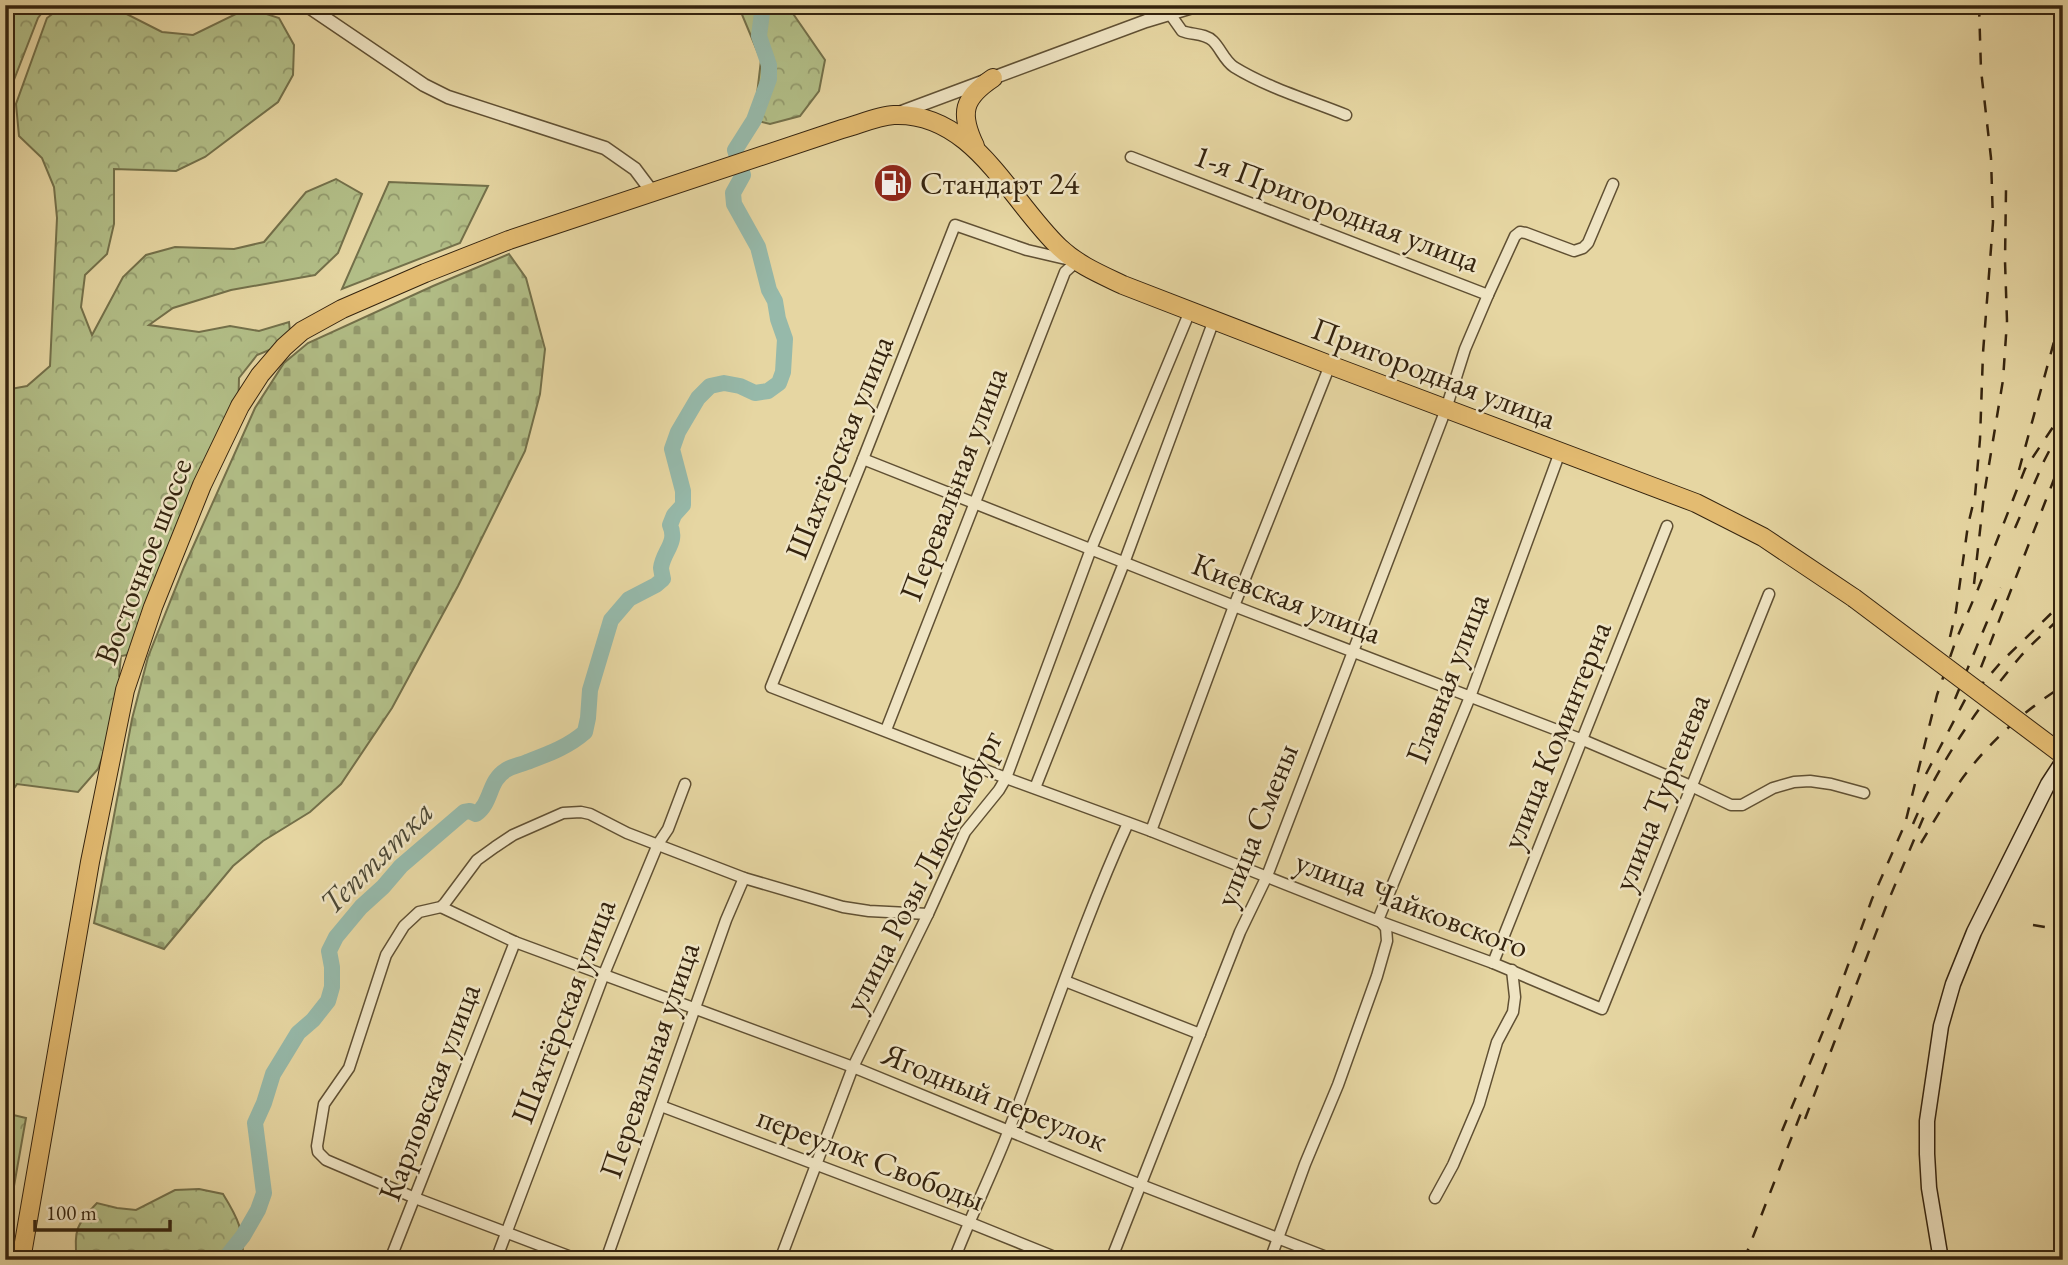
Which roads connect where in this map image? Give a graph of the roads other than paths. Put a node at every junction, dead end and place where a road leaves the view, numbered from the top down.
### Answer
1 (306, 5) edge
2 (1199, 5) edge
3 (1170, 14) junction
4 (993, 78) junction
5 (893, 115) junction
6 (1346, 115) dead end
7 (978, 152) junction
8 (1131, 157) dead end
9 (701, 178) joint
10 (1613, 184) dead end
11 (653, 193) junction
12 (1076, 262) junction
13 (1488, 295) junction
14 (1190, 311) junction
15 (1214, 320) junction
16 (1330, 365) junction
17 (1446, 409) junction
18 (1560, 452) junction
19 (863, 459) junction
20 (973, 504) junction
21 (1667, 526) dead end
22 (1091, 550) junction
23 (1124, 563) junction
24 (1769, 594) dead end
25 (1234, 607) junction
26 (1354, 652) junction
27 (771, 687) joint
28 (1470, 697) junction
29 (886, 730) junction
30 (1583, 740) junction
31 (2063, 755) edge
32 (2063, 761) edge
33 (1006, 778) junction
34 (685, 784) dead end
35 (1691, 786) junction
36 (1035, 789) junction
37 (1864, 793) dead end
38 (1128, 823) junction
39 (1151, 831) junction
40 (657, 844) junction
41 (1267, 876) junction
42 (744, 878) junction
43 (441, 906) junction
44 (928, 914) junction
45 (1380, 921) junction
46 (515, 942) junction
47 (1493, 962) junction
48 (1512, 970) junction
49 (604, 974) junction
50 (1065, 981) junction
51 (695, 1009) junction
52 (1602, 1009) joint
53 (1200, 1034) junction
54 (853, 1067) junction
55 (661, 1106) junction
56 (1009, 1132) junction
57 (815, 1166) junction
58 (1141, 1185) junction
59 (415, 1198) junction
60 (1435, 1198) dead end
61 (968, 1222) junction
62 (507, 1232) junction
63 (1279, 1237) junction
64 (21, 1260) edge
65 (390, 1260) edge
66 (496, 1260) edge
67 (579, 1260) edge
68 (606, 1260) edge
69 (780, 1260) edge
70 (954, 1260) edge
71 (1062, 1260) edge
72 (1111, 1260) edge
73 (1270, 1260) edge
74 (1334, 1260) edge
75 (1941, 1260) edge

1 - 11 street
2 - 3 street
3 - 4 street
3 - 6 street
4 - 5 street
4 - 7 highway
5 - 7 highway, Пригородная улица
5 - 9 highway, Пригородная улица
7 - 12 highway, Пригородная улица
8 - 13 street, 1-я Пригородная улица
9 - 11 highway, Восточное шоссе
10 - 13 street
11 - 64 highway, Восточное шоссе
12 - 14 highway, Пригородная улица
12 - 19 street, Шахтёрская улица
12 - 20 street, Перевальная улица
13 - 17 street, 1-я Пригородная улица
14 - 15 highway, Пригородная улица
14 - 22 street, улица Розы Люксембург
15 - 16 highway, Пригородная улица
15 - 23 street
16 - 17 highway, Пригородная улица
16 - 25 street
17 - 18 highway, Пригородная улица
17 - 26 street, улица Смены
18 - 28 street, Главная улица
18 - 31 highway, Пригородная улица, bridge
19 - 20 street, Киевская улица
19 - 27 street, Шахтёрская улица
20 - 22 street, Киевская улица
20 - 29 street, Перевальная улица
21 - 30 street, улица Коминтерна
22 - 23 street, Киевская улица
22 - 33 street, улица Розы Люксембург
23 - 25 street, Киевская улица
23 - 36 street
24 - 35 street, улица Тургенева
25 - 26 street, Киевская улица
25 - 39 street
26 - 28 street, Киевская улица
26 - 41 street, улица Смены
27 - 29 street, улица Чайковского
28 - 30 street, Киевская улица
28 - 45 street, Главная улица
29 - 33 street, улица Чайковского
30 - 35 street, Киевская улица
30 - 47 street, улица Коминтерна
32 - 75 main road
33 - 36 street, улица Чайковского
33 - 44 street, улица Розы Люксембург
34 - 40 street, Шахтёрская улица
35 - 37 street, Киевская улица
35 - 52 street, улица Тургенева
36 - 38 street, улица Чайковского
38 - 39 street, улица Чайковского
38 - 50 street
39 - 41 street, улица Чайковского
40 - 42 street
40 - 43 street
40 - 49 street, Шахтёрская улица
41 - 45 street, улица Чайковского
41 - 53 street, улица Смены
42 - 44 street
42 - 51 street, Перевальная улица
43 - 46 street, Ягодный переулок
43 - 59 street
44 - 54 street, улица Розы Люксембург
45 - 47 street, улица Чайковского
45 - 63 street, Главная улица
46 - 49 street, Ягодный переулок
46 - 59 street, Карловская улица
47 - 48 street, улица Чайковского
48 - 52 street, улица Чайковского
48 - 60 street
49 - 51 street, Ягодный переулок
49 - 62 street, Шахтёрская улица
50 - 53 street
50 - 56 street
51 - 54 street, Ягодный переулок
51 - 55 street, Перевальная улица
53 - 58 street, улица Смены
54 - 56 street, Ягодный переулок
54 - 57 street, улица Розы Люксембург
55 - 57 street, переулок Свободы
55 - 68 street, Перевальная улица
56 - 58 street, Ягодный переулок
56 - 61 street
57 - 61 street, переулок Свободы
57 - 69 street, улица Розы Люксембург
58 - 63 street, Ягодный переулок
58 - 72 street, улица Смены
59 - 62 street
59 - 65 street, Карловская улица
61 - 70 street
61 - 71 street, переулок Свободы
62 - 66 street, Шахтёрская улица
62 - 67 street
63 - 73 street, Главная улица
63 - 74 street, Ягодный переулок

